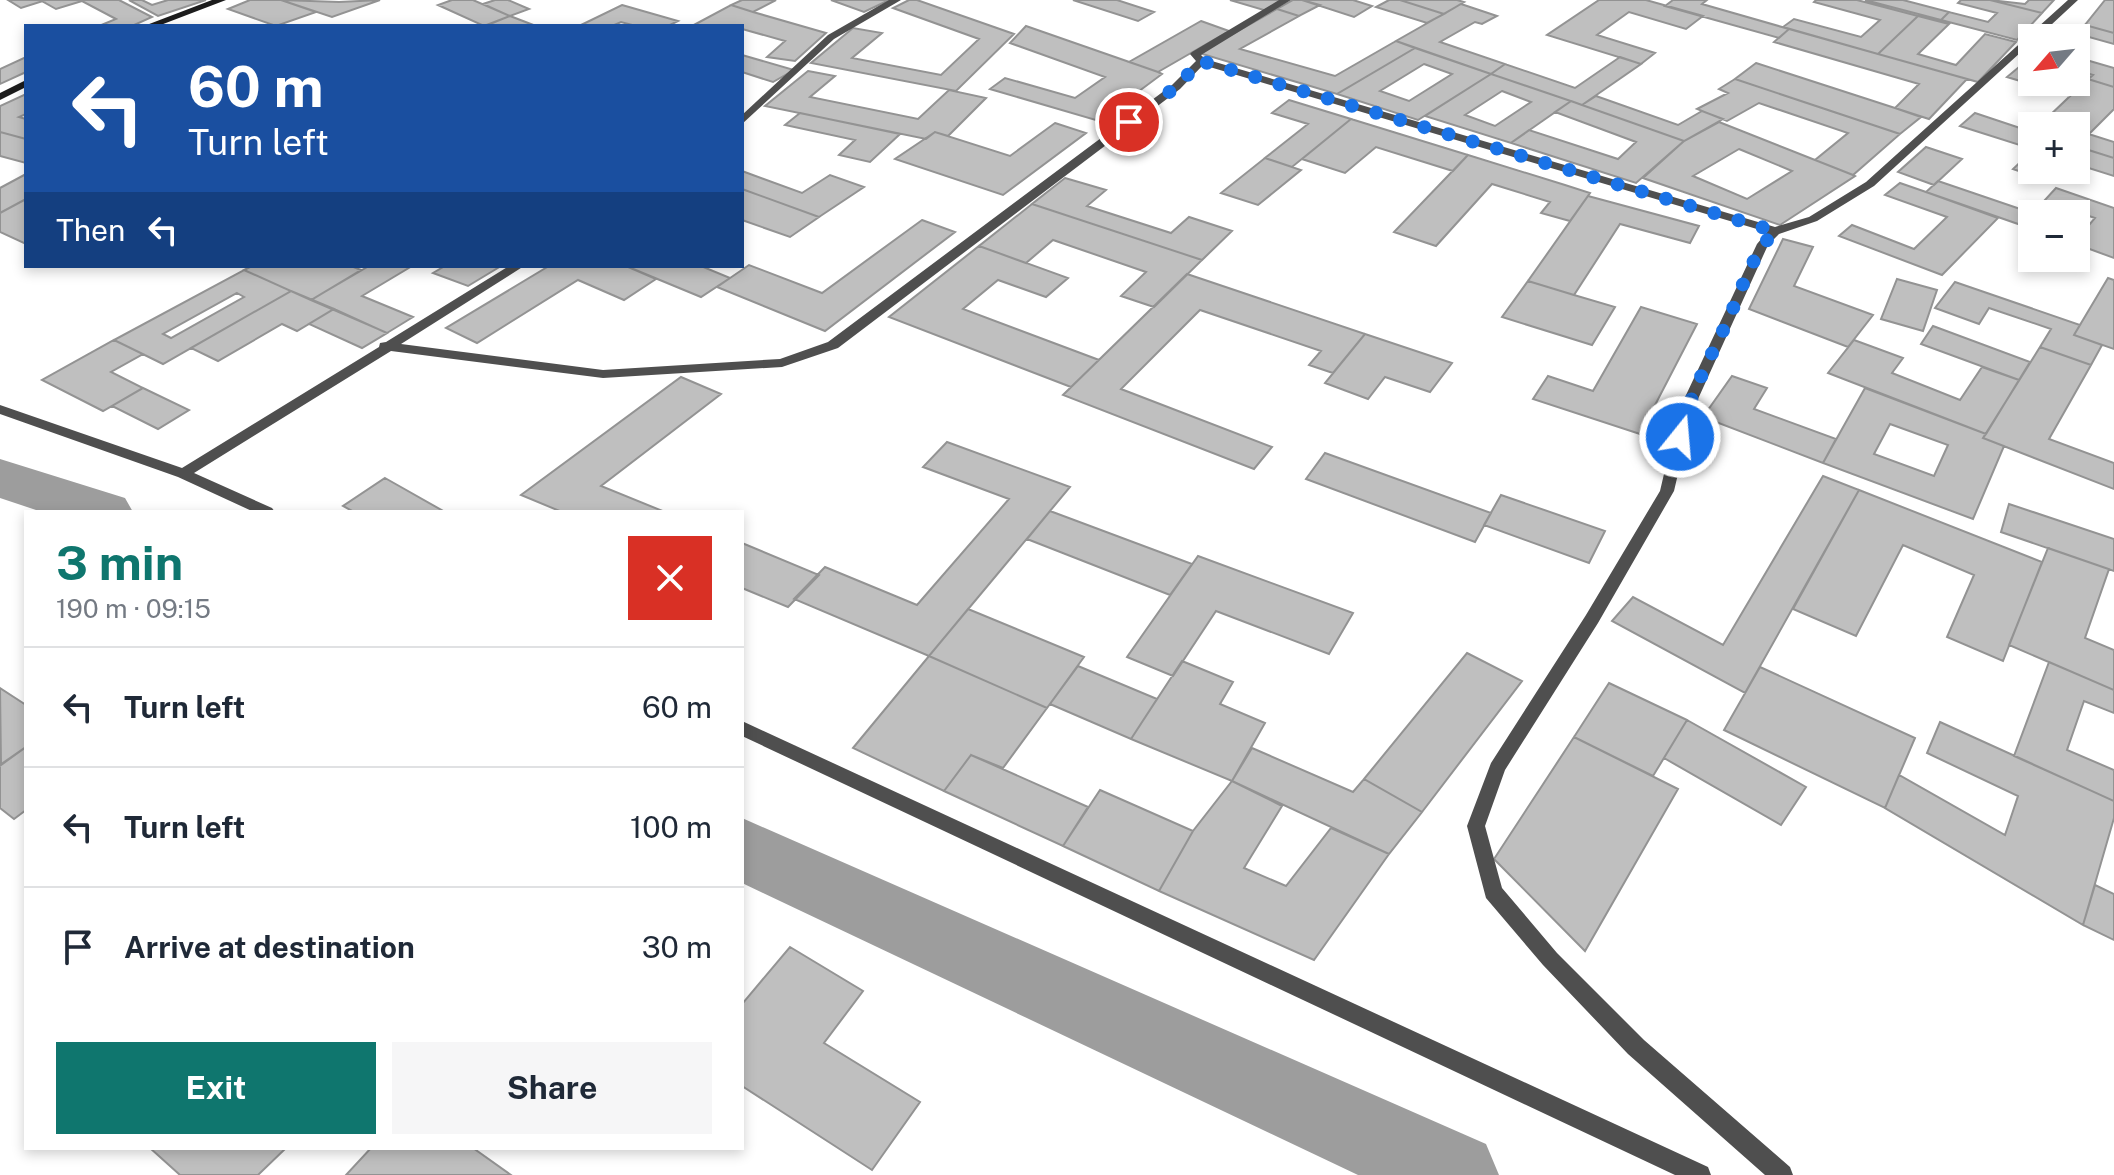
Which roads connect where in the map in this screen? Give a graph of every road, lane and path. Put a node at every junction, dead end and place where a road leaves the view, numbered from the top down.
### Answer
1 (221, 0) edge
2 (896, 0) edge
3 (1286, 0) edge
4 (2073, 0) edge
5 (155, 24) edge
6 (1201, 61) junction
7 (24, 84) edge
8 (0, 97) edge
9 (744, 119) edge
10 (1775, 231) junction
11 (515, 268) edge
12 (385, 346) junction
13 (0, 409) edge
14 (183, 474) junction
15 (263, 510) edge
16 (744, 729) edge
17 (1700, 1175) edge
18 (1782, 1175) edge

1 - 5 street
2 - 9 street
3 - 6 street
4 - 10 street
6 - 10 street
6 - 12 street
7 - 8 street
10 - 18 street
11 - 12 street
12 - 14 street
13 - 14 street
14 - 15 street
16 - 17 street

